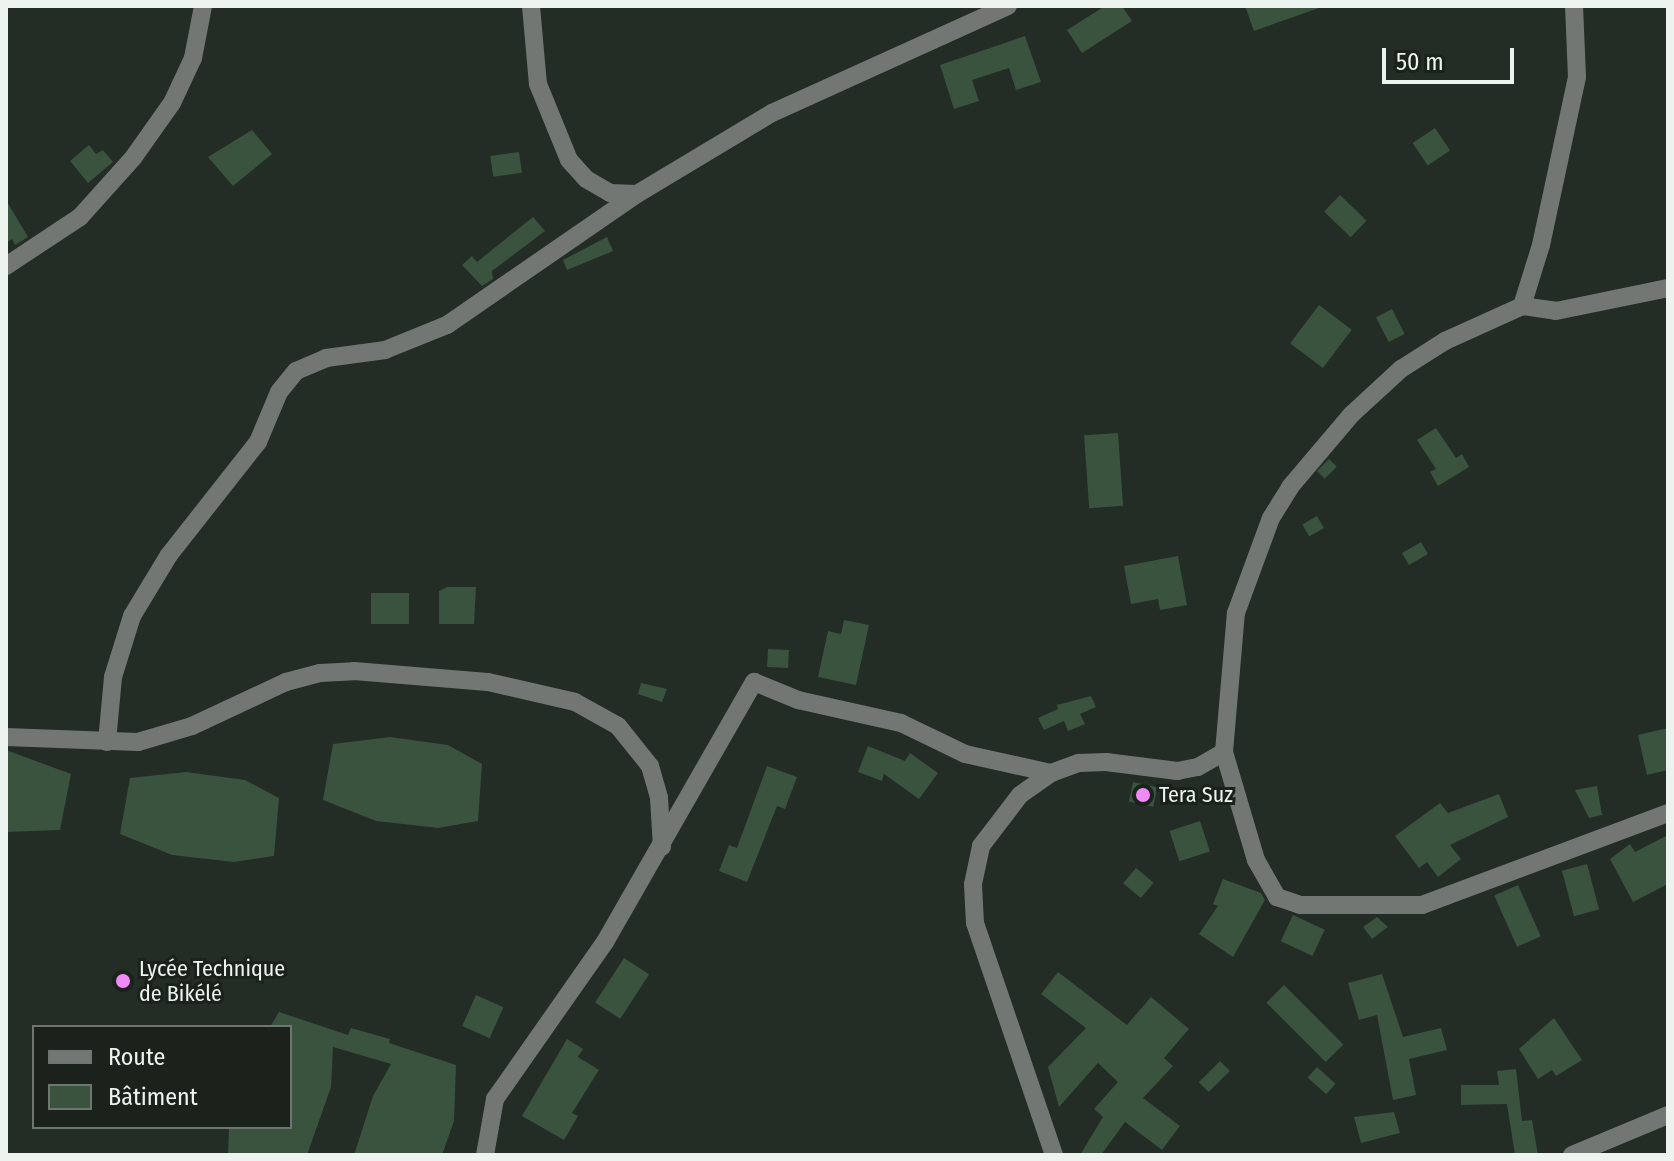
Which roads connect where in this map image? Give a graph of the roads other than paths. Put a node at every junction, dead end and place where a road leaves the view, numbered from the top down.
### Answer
1 (203, 6) edge
2 (531, 6) edge
3 (1008, 6) edge
4 (1574, 6) edge
5 (637, 194) junction
6 (6, 266) edge
7 (1668, 288) edge
8 (1522, 306) junction
9 (6, 737) edge
10 (107, 742) junction
11 (1224, 752) junction
12 (1051, 773) junction
13 (1668, 813) edge
14 (662, 847) junction
15 (1668, 1115) edge
16 (485, 1155) edge
17 (1054, 1155) edge
18 (1572, 1155) edge

1 - 6 street
2 - 5 street
3 - 5 street
4 - 8 street
5 - 10 street
7 - 8 street
8 - 11 street
9 - 10 street
10 - 14 street
11 - 12 street
11 - 13 street
12 - 14 street
12 - 17 street
14 - 16 street
15 - 18 street

